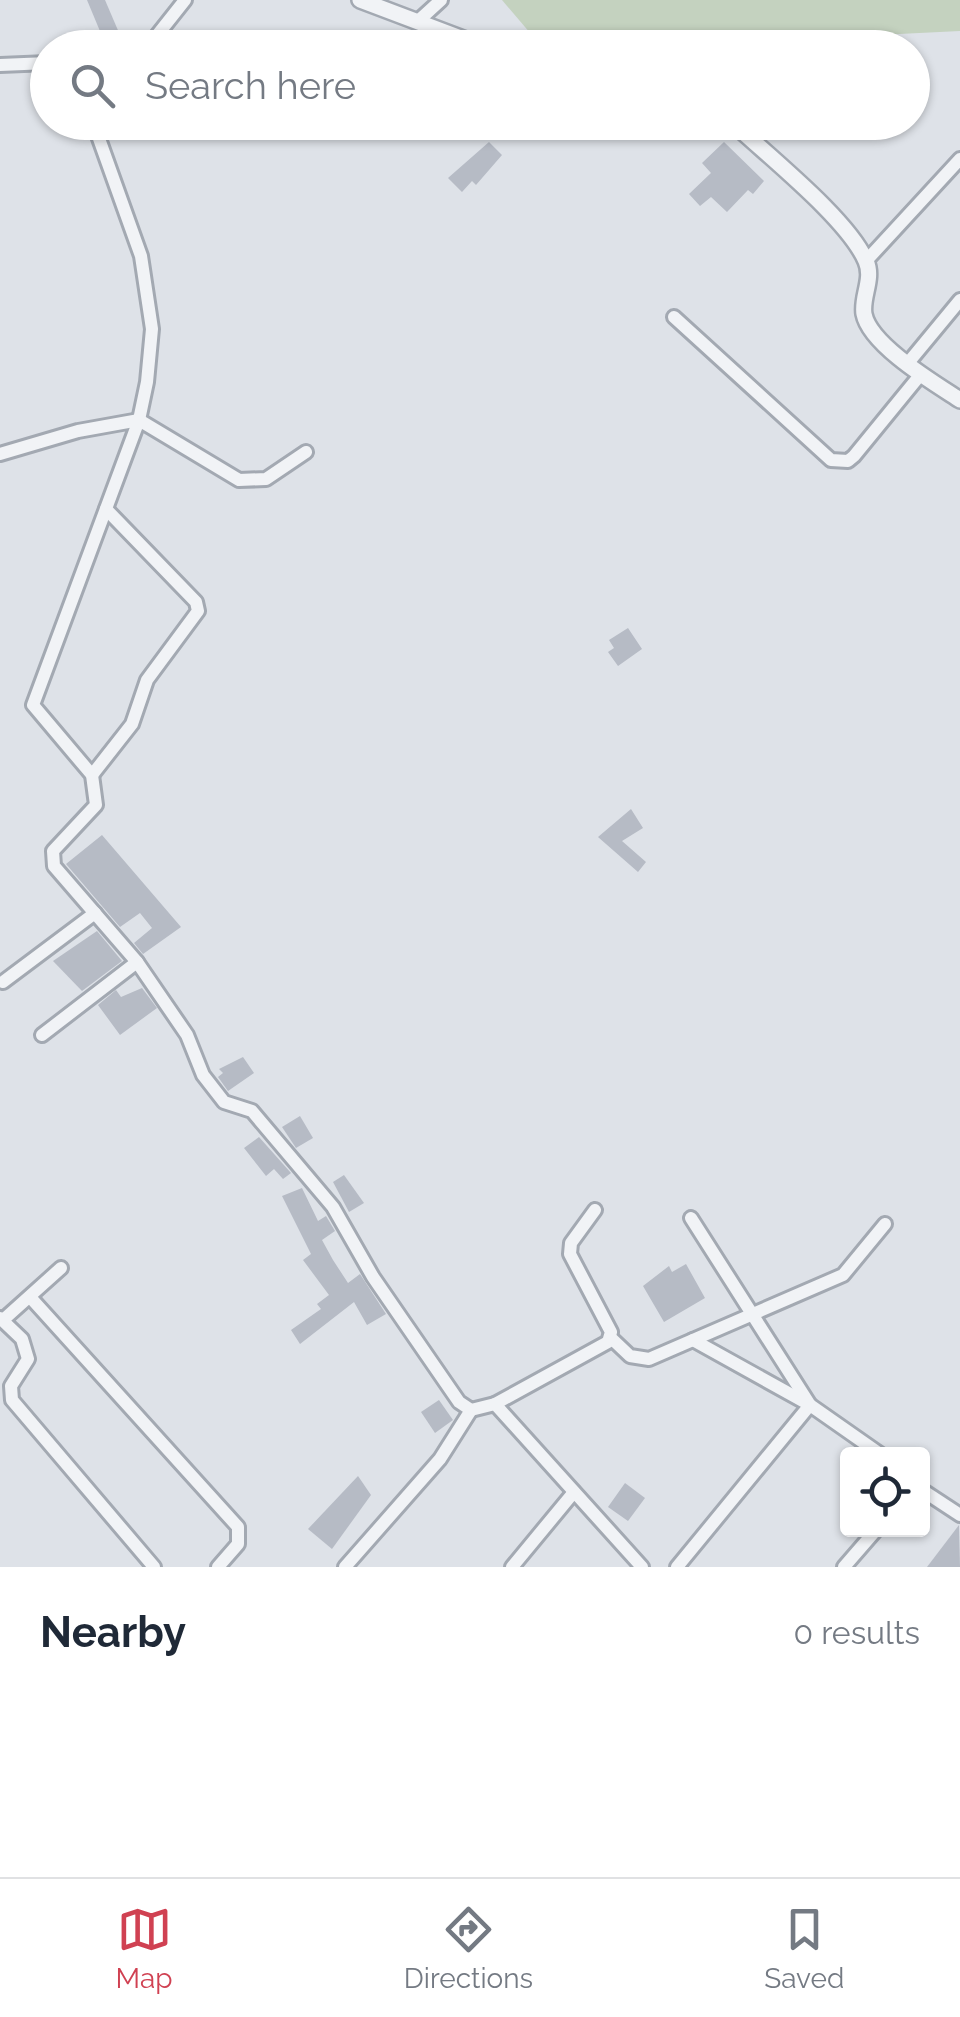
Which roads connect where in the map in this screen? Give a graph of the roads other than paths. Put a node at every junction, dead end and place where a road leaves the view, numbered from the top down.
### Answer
1 (185, 0) edge
2 (360, 0) edge
3 (441, 0) edge
4 (417, 22) junction
5 (161, 30) edge
6 (439, 30) edge
7 (30, 64) edge
8 (0, 65) edge
9 (100, 140) edge
10 (751, 140) edge
11 (960, 159) edge
12 (866, 261) junction
13 (960, 300) edge
14 (674, 316) dead end
15 (914, 368) junction
16 (960, 400) edge
17 (139, 420) junction
18 (306, 452) dead end
19 (0, 454) edge
20 (106, 508) junction
21 (92, 775) junction
22 (95, 913) junction
23 (137, 962) junction
24 (4, 982) dead end
25 (42, 1035) dead end
26 (595, 1210) dead end
27 (691, 1218) dead end
28 (884, 1224) dead end
29 (61, 1268) dead end
30 (30, 1296) junction
31 (753, 1314) junction
32 (2, 1319) edge
33 (610, 1337) junction
34 (693, 1340) junction
35 (495, 1404) junction
36 (810, 1405) junction
37 (471, 1410) junction
38 (870, 1447) edge
39 (574, 1492) junction
40 (930, 1495) edge
41 (960, 1514) edge
42 (870, 1537) edge
43 (154, 1567) edge
44 (218, 1567) edge
45 (345, 1567) edge
46 (512, 1567) edge
47 (642, 1567) edge
48 (677, 1567) edge
49 (844, 1567) edge

1 - 5 street
2 - 4 street
3 - 4 street
4 - 6 street
7 - 8 street
9 - 17 street
10 - 12 street
11 - 12 street
12 - 15 street
13 - 15 street
14 - 15 street
15 - 16 street
17 - 18 street
17 - 19 street
17 - 20 street
20 - 21 street
20 - 21 street
21 - 22 street
22 - 23 street
22 - 24 street
23 - 25 street
23 - 37 street
26 - 33 street
27 - 31 street
28 - 31 street
29 - 30 street
30 - 32 street
30 - 44 street
31 - 34 street
31 - 36 street
32 - 43 street
33 - 34 street
33 - 35 street
34 - 36 street
35 - 37 street
35 - 39 street
36 - 38 street
36 - 48 street
37 - 45 street
39 - 46 street
39 - 47 street
40 - 41 street
42 - 49 street

